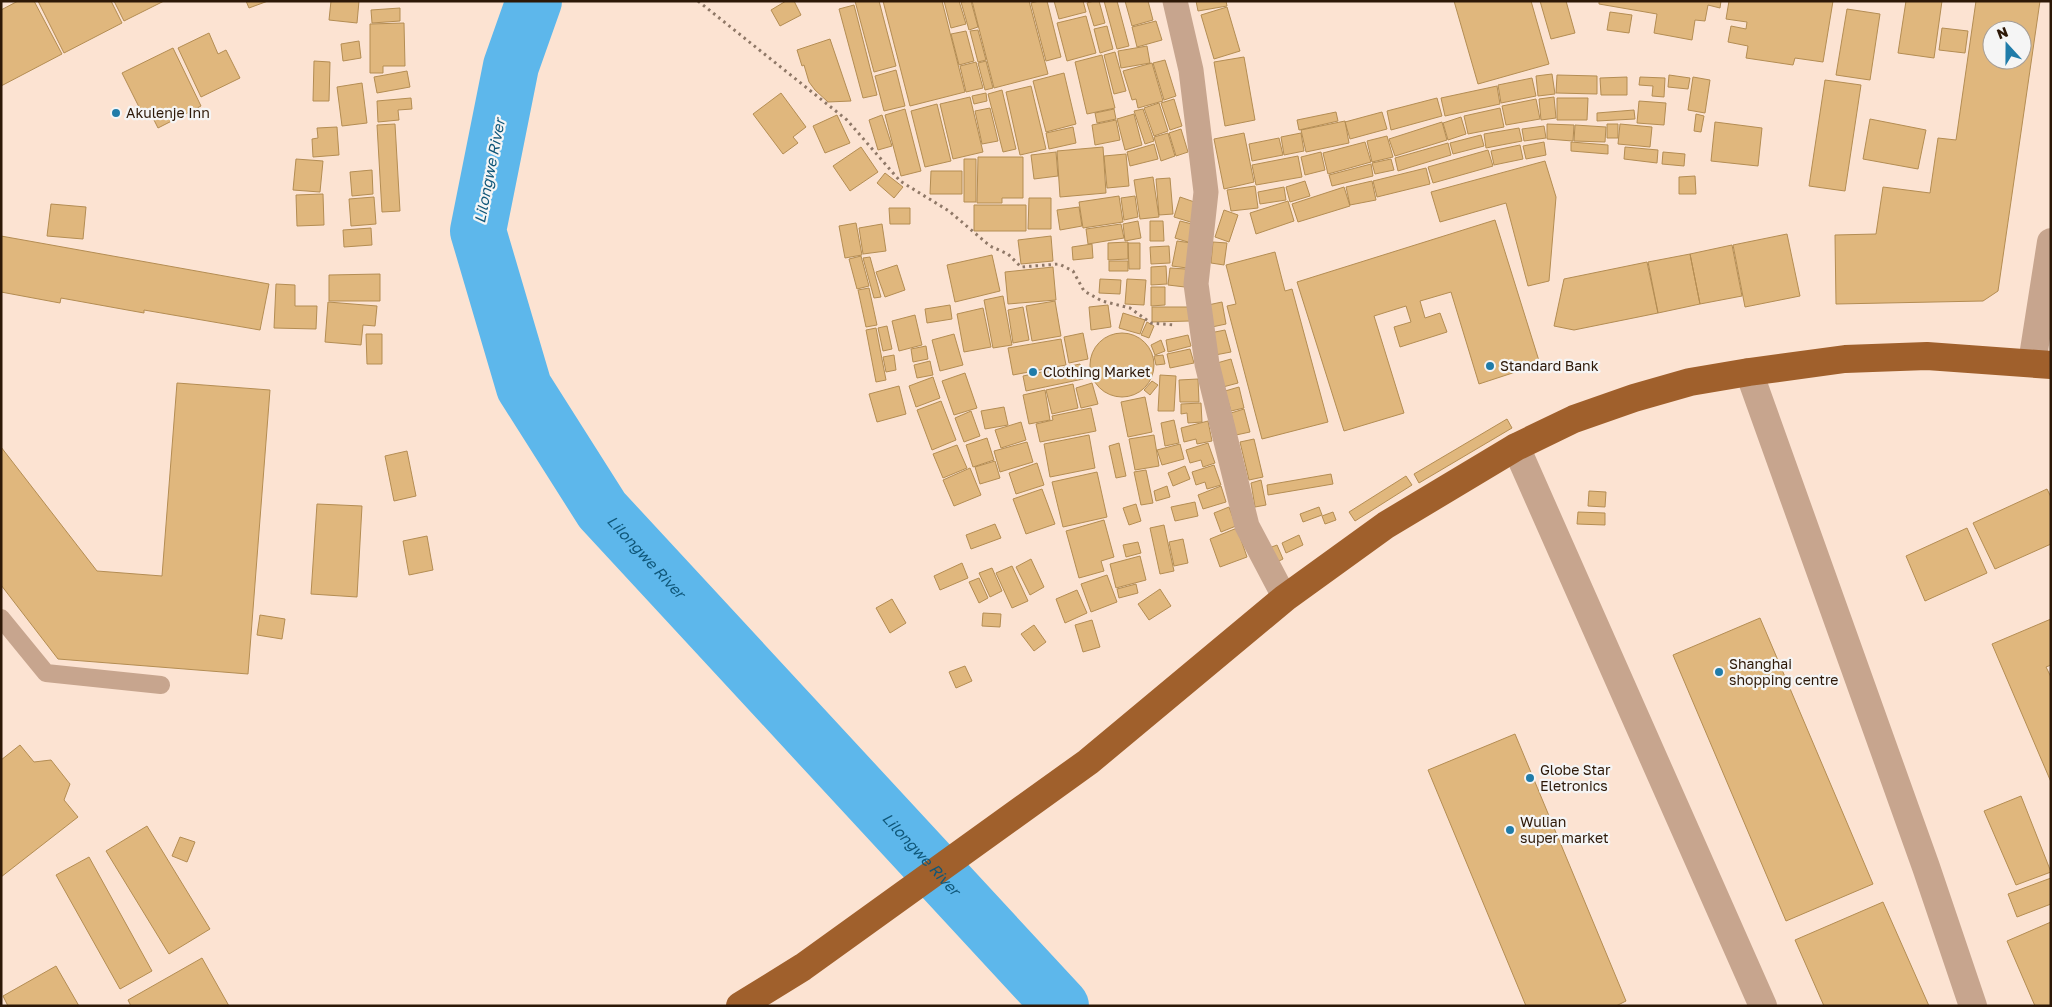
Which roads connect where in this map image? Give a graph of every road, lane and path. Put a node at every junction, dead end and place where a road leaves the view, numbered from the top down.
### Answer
1 (698, 1) edge
2 (1175, 1) edge
3 (2051, 242) edge
4 (1202, 328) junction
5 (2041, 364) edge
6 (1750, 372) junction
7 (1516, 447) junction
8 (1285, 598) junction
9 (1, 618) edge
10 (162, 685) dead end
11 (740, 1006) edge
12 (1763, 1006) edge
13 (1972, 1006) edge

1 - 4 path
2 - 4 street
3 - 5 street
4 - 8 street
5 - 6 highway
6 - 7 highway
6 - 13 street
7 - 8 highway
7 - 12 street
8 - 11 highway
9 - 10 lane

